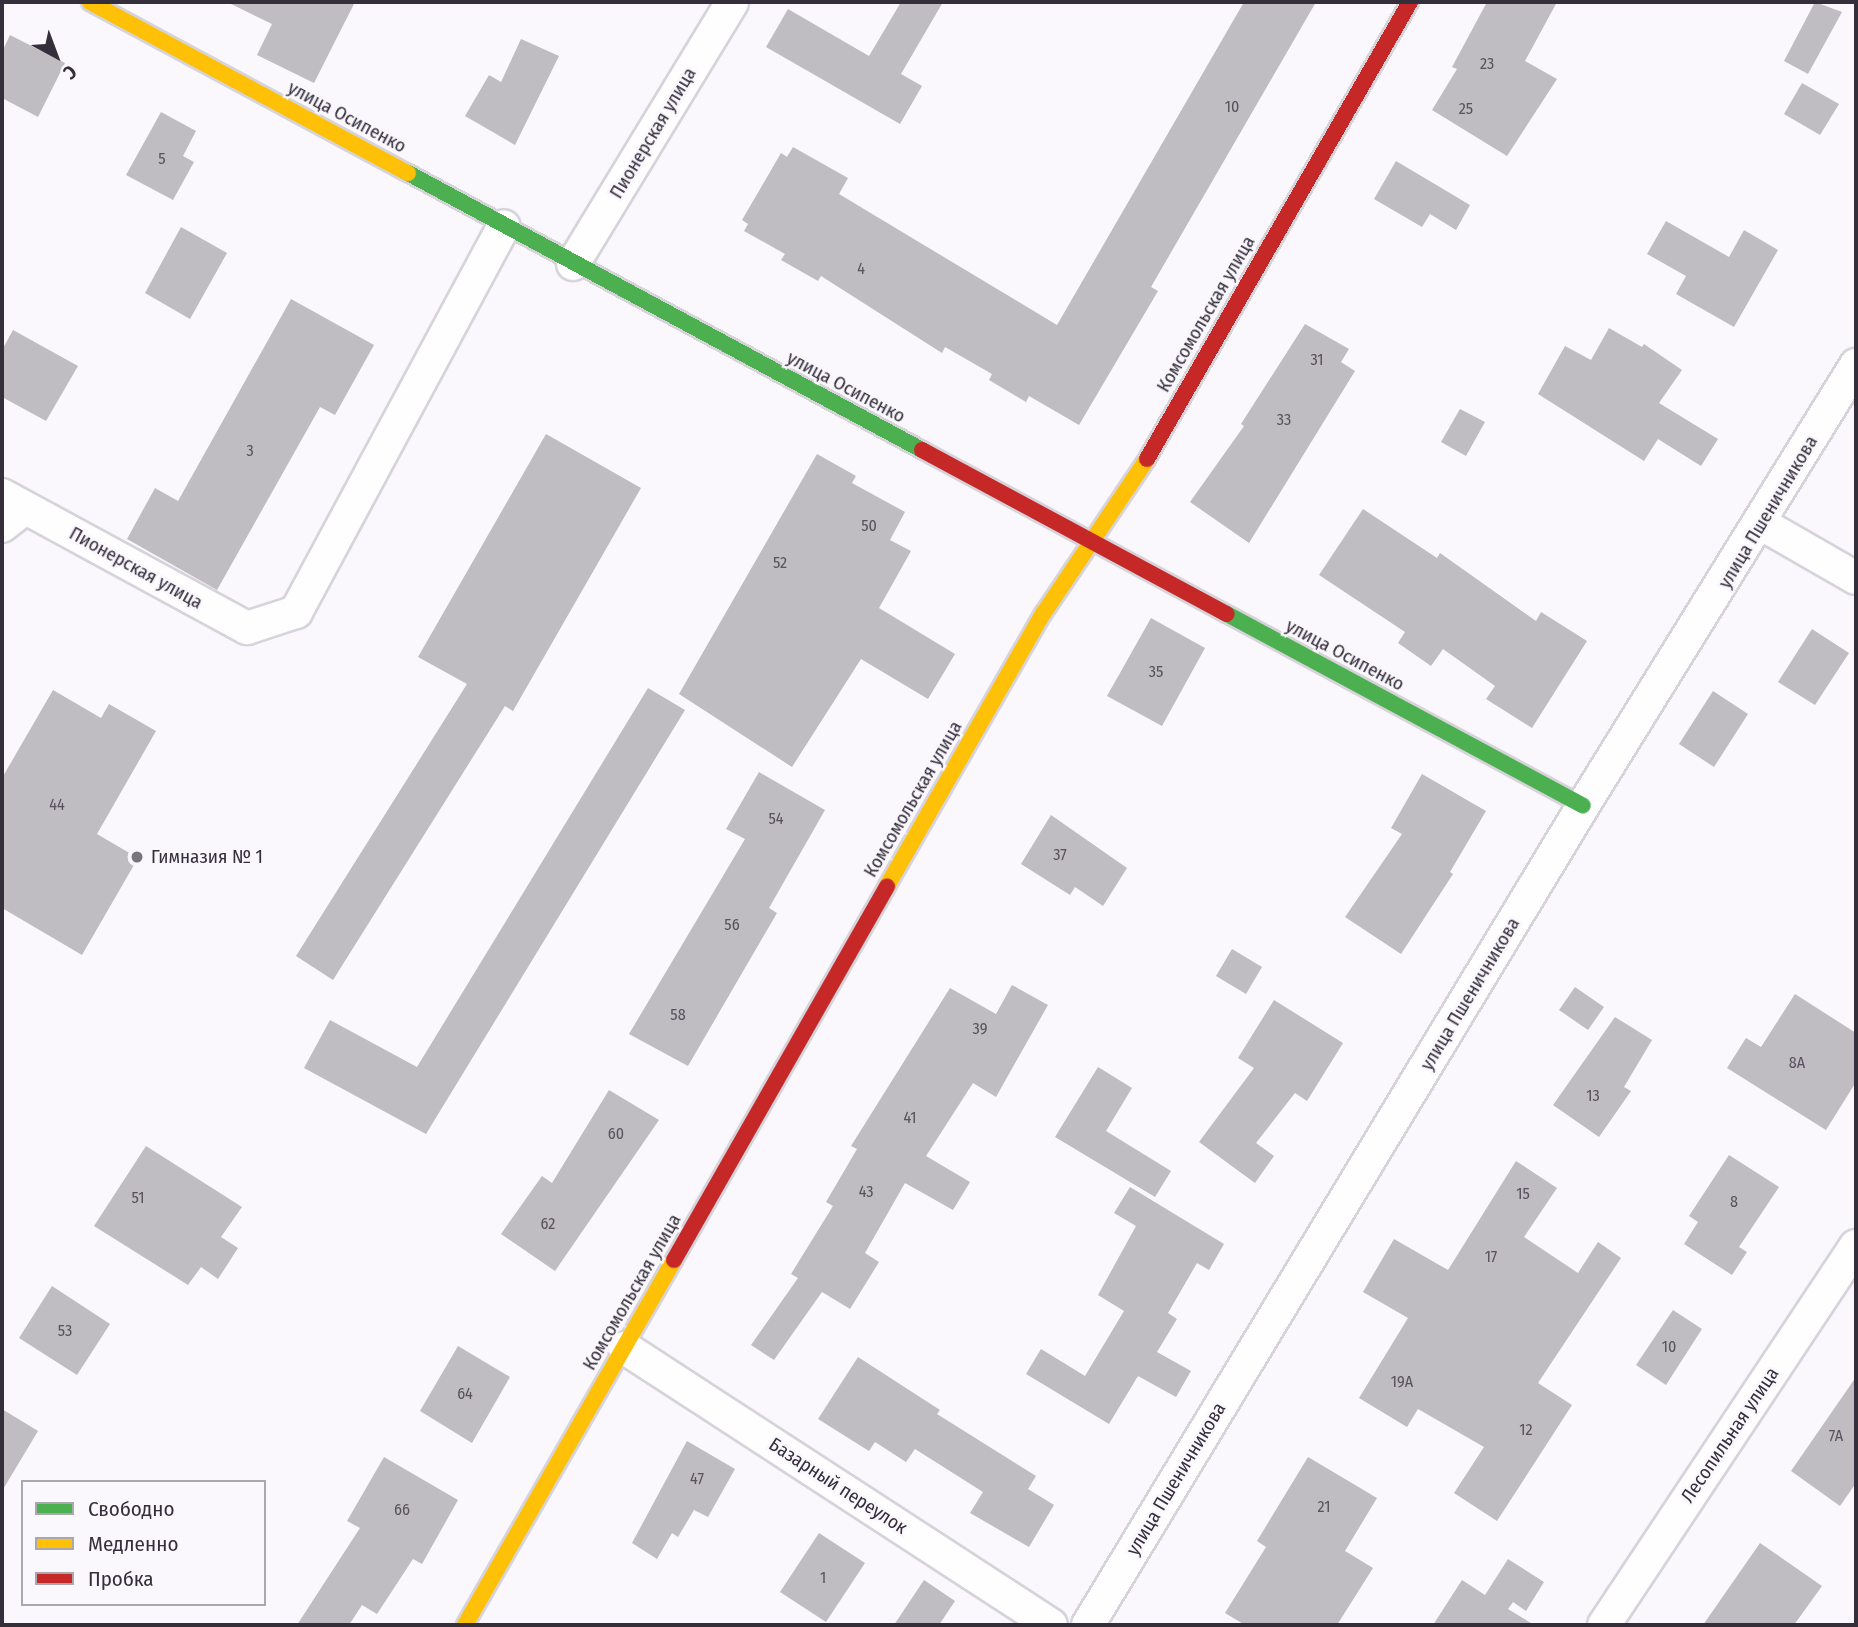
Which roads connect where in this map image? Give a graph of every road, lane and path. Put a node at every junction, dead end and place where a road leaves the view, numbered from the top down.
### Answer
1 (90, 2) edge
2 (732, 2) edge
3 (1410, 2) edge
4 (504, 226) junction
5 (573, 264) junction
6 (1856, 365) edge
7 (9, 509) edge
8 (1762, 524) junction
9 (1092, 544) junction
10 (1856, 578) edge
11 (1583, 806) junction
12 (1856, 1245) edge
13 (625, 1348) junction
14 (465, 1625) edge
15 (1051, 1625) edge
16 (1088, 1625) edge
17 (1604, 1625) edge

1 - 4 street, улица Осипенко
2 - 5 street, Пионерская улица
3 - 9 street, Комсомольская улица
4 - 5 street, улица Осипенко
4 - 7 street, Пионерская улица
5 - 9 street, улица Осипенко
6 - 8 street, улица Пшеничникова
8 - 10 street
8 - 11 street, улица Пшеничникова
9 - 11 street, улица Осипенко
9 - 13 street, Комсомольская улица
11 - 16 street, улица Пшеничникова
12 - 17 street, Лесопильная улица
13 - 14 street, Комсомольская улица
13 - 15 street, Базарный переулок

